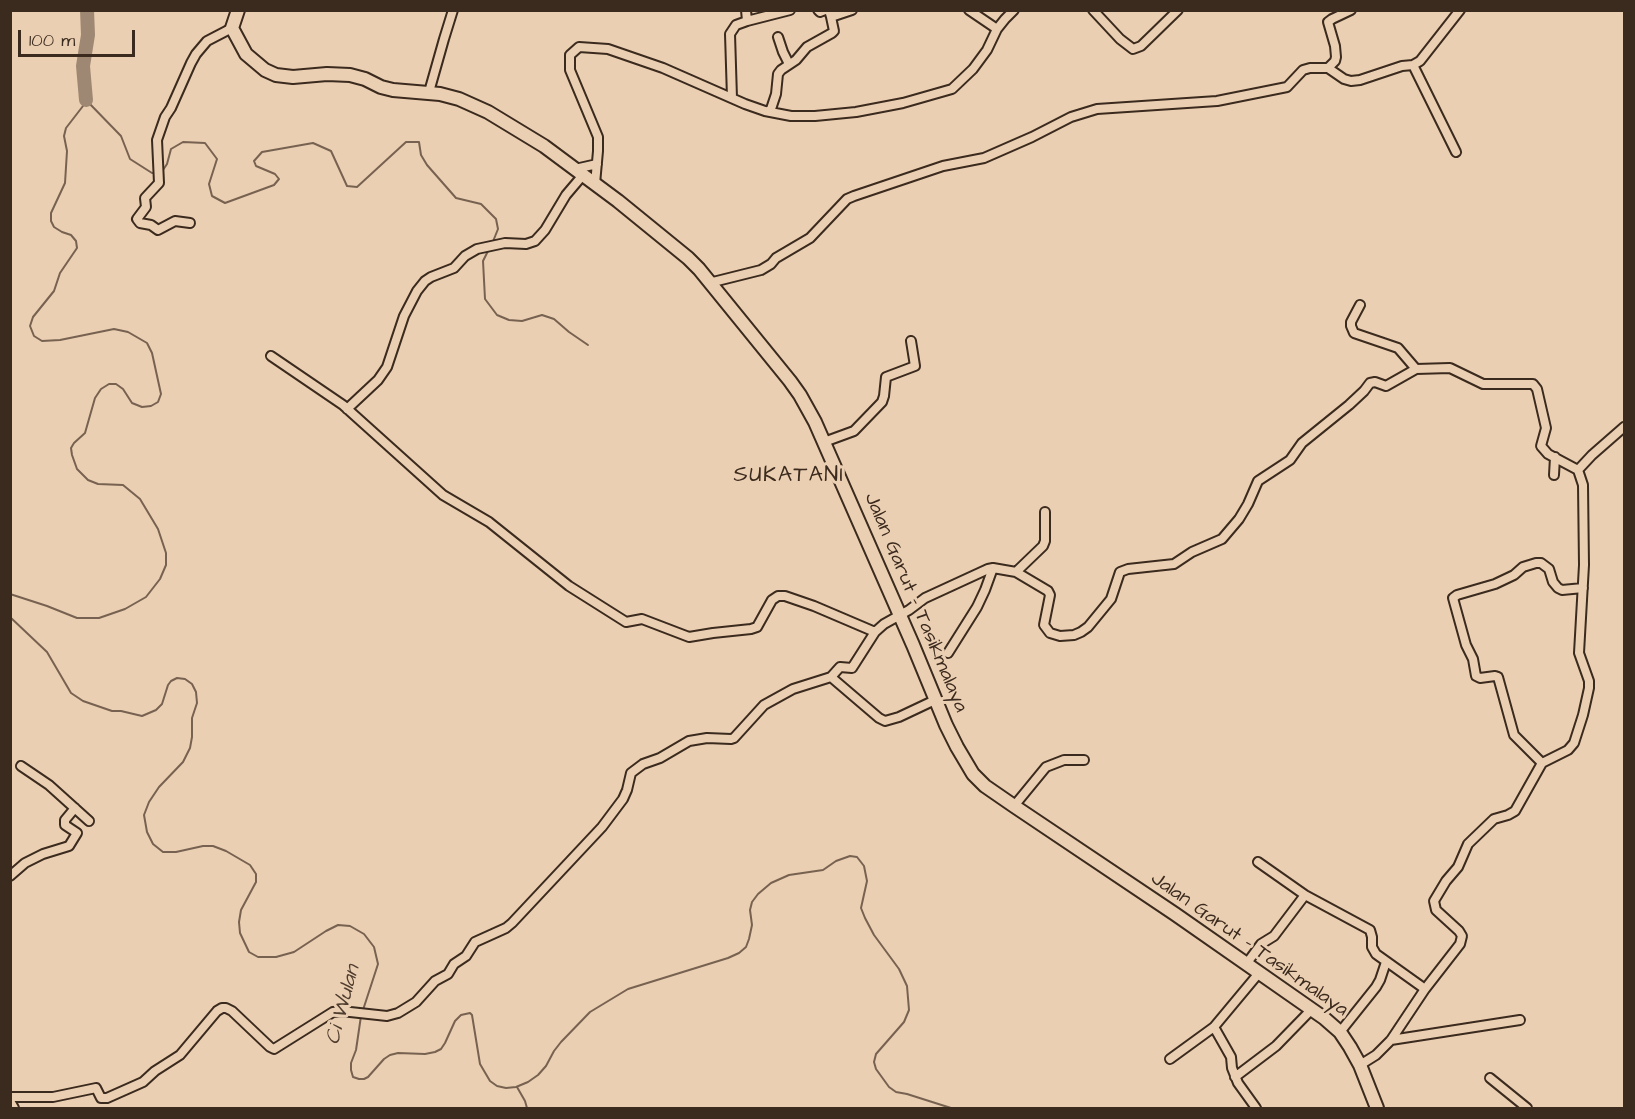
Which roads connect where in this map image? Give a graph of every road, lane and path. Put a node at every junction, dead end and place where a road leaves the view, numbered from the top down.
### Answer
1 (238, 10) edge
2 (453, 10) edge
3 (746, 10) edge
4 (790, 10) edge
5 (818, 10) edge
6 (852, 10) edge
7 (969, 10) edge
8 (1014, 10) edge
9 (1093, 10) edge
10 (1178, 10) edge
11 (1351, 10) edge
12 (1460, 10) edge
13 (828, 13) edge
14 (747, 21) junction
15 (232, 28) junction
16 (997, 29) junction
17 (778, 37) dead end
18 (789, 64) junction
19 (1413, 65) junction
20 (1328, 68) junction
21 (429, 92) junction
22 (732, 98) junction
23 (770, 112) junction
24 (1456, 152) dead end
25 (597, 164) junction
26 (579, 172) junction
27 (595, 184) junction
28 (190, 223) dead end
29 (709, 284) junction
30 (1360, 305) dead end
31 (911, 340) dead end
32 (271, 356) dead end
33 (1416, 369) junction
34 (347, 409) junction
35 (1624, 427) edge
36 (824, 442) junction
37 (1555, 457) junction
38 (1578, 470) junction
39 (1554, 475) dead end
40 (1045, 512) dead end
41 (993, 568) junction
42 (1016, 572) junction
43 (1583, 588) junction
44 (900, 615) junction
45 (875, 632) junction
46 (948, 653) dead end
47 (831, 677) junction
48 (935, 700) junction
49 (1084, 760) dead end
50 (1542, 763) junction
51 (21, 766) dead end
52 (1014, 806) junction
53 (75, 808) junction
54 (89, 821) dead end
55 (1258, 862) dead end
56 (10, 876) edge
57 (1305, 895) junction
58 (1386, 962) junction
59 (1246, 963) junction
60 (1259, 973) junction
61 (1425, 989) junction
62 (1312, 1009) junction
63 (1520, 1020) dead end
64 (1214, 1028) junction
65 (1340, 1032) junction
66 (1391, 1040) junction
67 (1170, 1059) dead end
68 (1360, 1065) junction
69 (1235, 1077) junction
70 (1490, 1078) dead end
71 (10, 1099) edge
72 (14, 1108) edge
73 (1256, 1108) edge
74 (1377, 1108) edge
75 (1527, 1108) edge

1 - 15 main road
2 - 21 street
3 - 14 street
4 - 14 street
5 - 13 street
6 - 13 street
7 - 16 street
8 - 16 street
9 - 10 street
11 - 20 street
12 - 19 street
13 - 18 street
14 - 22 street
15 - 21 main road, Jalan Garut - Tasikmalaya
15 - 28 street
16 - 23 street
17 - 18 street
18 - 23 street
19 - 20 street
19 - 24 street
20 - 29 street
21 - 26 main road, Jalan Garut - Tasikmalaya
22 - 23 street
22 - 25 street
25 - 26 street
25 - 27 street
26 - 27 main road, Jalan Garut - Tasikmalaya
26 - 34 street
27 - 29 main road, Jalan Garut - Tasikmalaya
29 - 36 main road, Jalan Garut - Tasikmalaya
30 - 33 street
31 - 36 street
32 - 34 street
33 - 37 street
33 - 42 street
34 - 45 street
35 - 38 street
36 - 44 main road, Jalan Garut - Tasikmalaya
37 - 38 street
37 - 39 street
38 - 43 street
40 - 42 street
41 - 42 street
41 - 44 street
41 - 46 street
43 - 50 street
43 - 50 street
44 - 45 street
44 - 48 main road, Jalan Garut - Tasikmalaya
45 - 47 street
47 - 48 street
47 - 71 street
48 - 52 main road, Jalan Garut - Tasikmalaya
49 - 52 street
50 - 61 street
51 - 53 street
52 - 59 main road, Jalan Garut - Tasikmalaya
53 - 54 street
53 - 56 street
55 - 57 street
57 - 58 street
57 - 59 street
58 - 61 street
58 - 65 street
59 - 60 main road, Jalan Garut - Tasikmalaya
60 - 62 main road, Jalan Garut - Tasikmalaya
60 - 64 street
61 - 66 street
62 - 65 main road, Jalan Garut - Tasikmalaya
62 - 69 street
63 - 66 street
64 - 67 street
64 - 69 street
65 - 68 main road, Jalan Garut - Tasikmalaya
66 - 68 street
68 - 74 main road, Jalan Garut - Tasikmalaya
69 - 73 street
70 - 75 street
71 - 72 street

